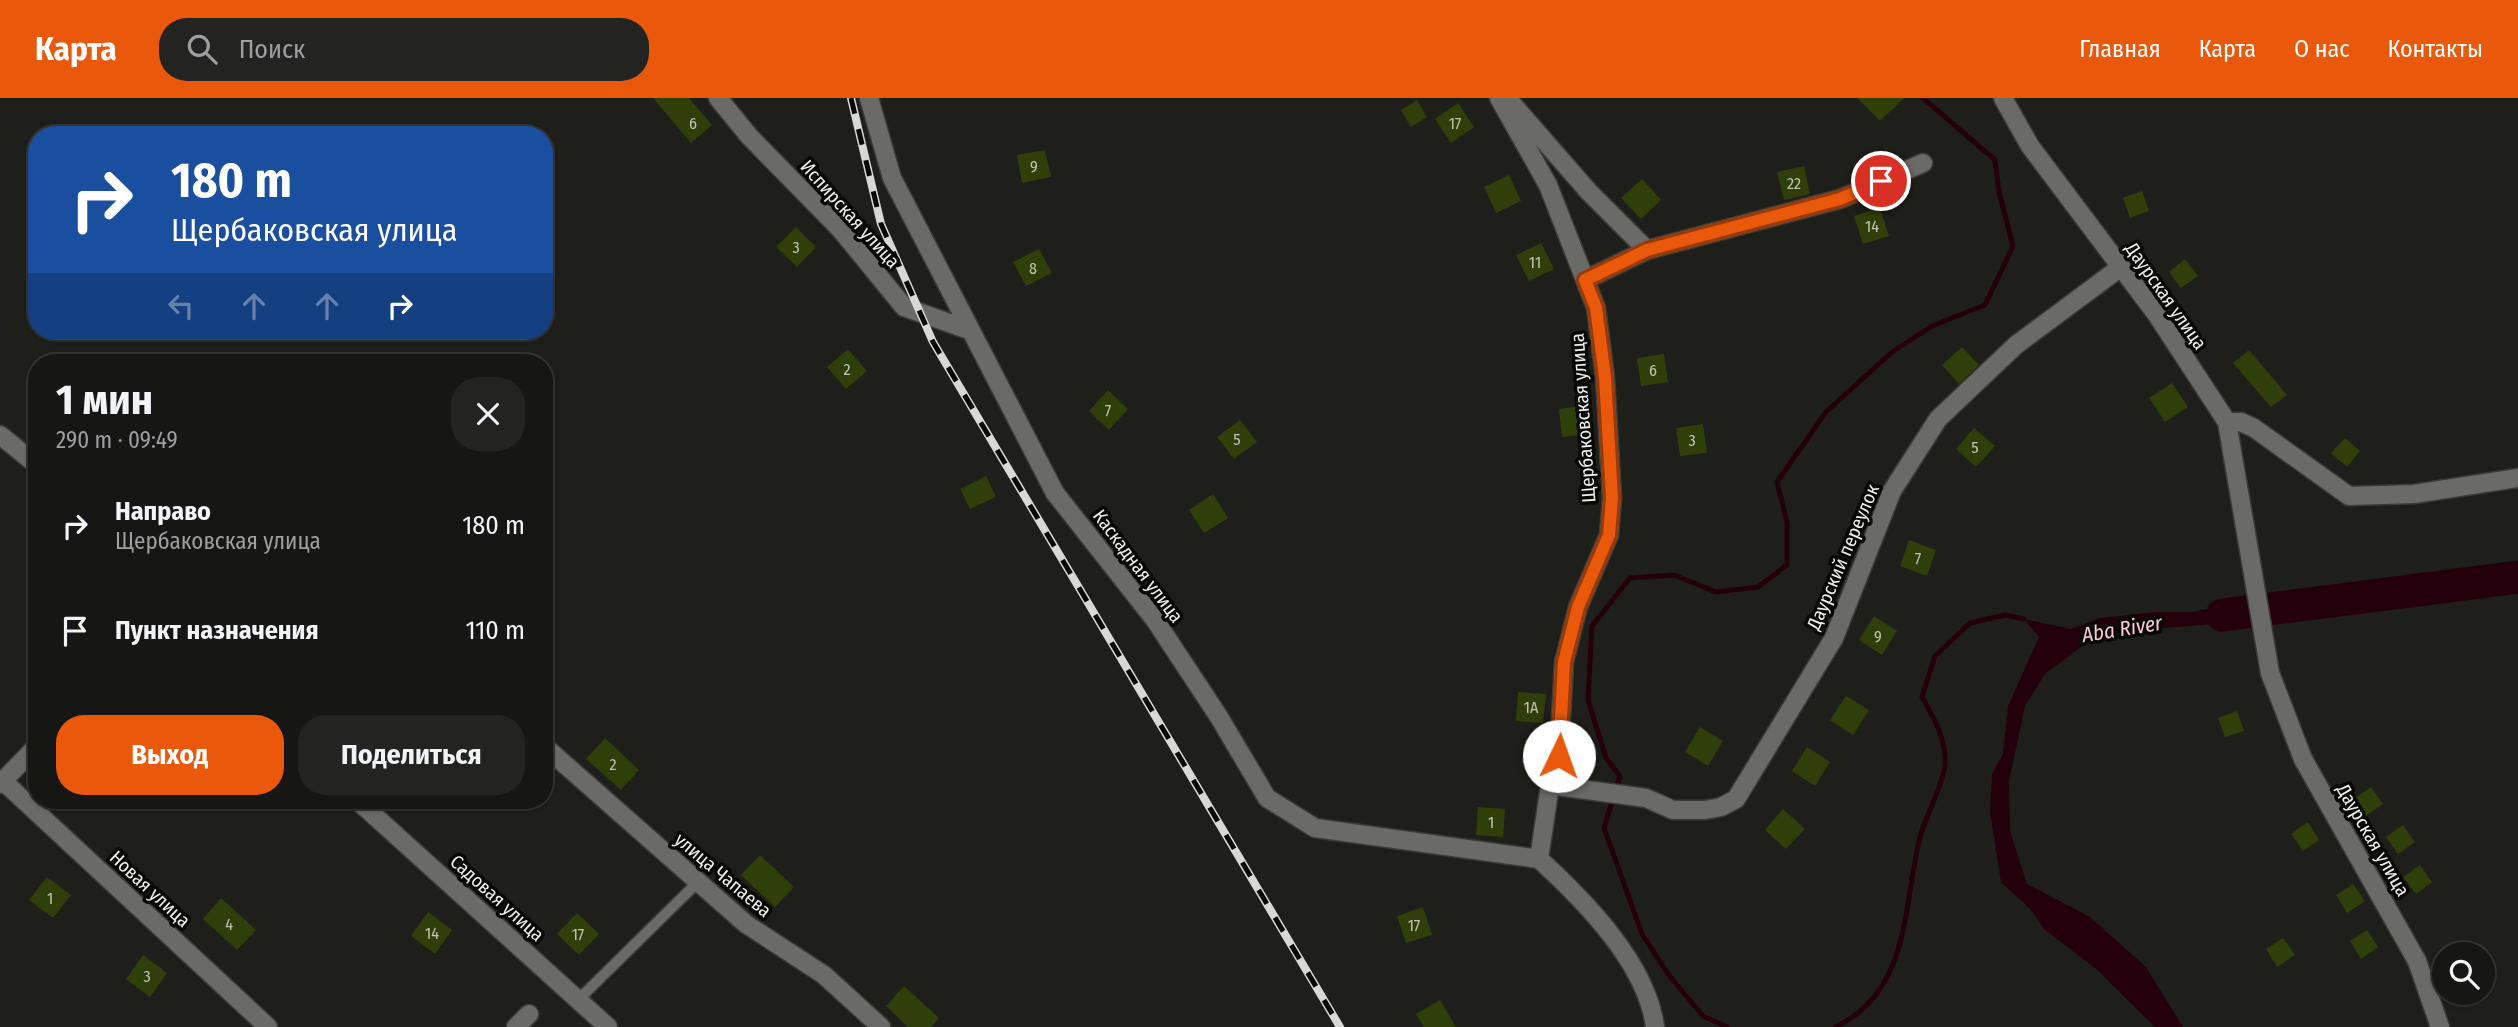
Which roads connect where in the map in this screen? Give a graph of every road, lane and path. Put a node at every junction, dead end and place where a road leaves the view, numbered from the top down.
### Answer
1 (718, 98) edge
2 (869, 98) edge
3 (1499, 98) edge
4 (1507, 98) edge
5 (2003, 98) edge
6 (1923, 163) dead end
7 (1647, 250) junction
8 (2122, 267) junction
9 (1585, 280) junction
10 (969, 330) junction
11 (2227, 422) junction
12 (0, 435) edge
13 (28, 458) edge
14 (2518, 478) edge
15 (553, 754) edge
16 (28, 755) edge
17 (1, 783) edge
18 (1550, 785) junction
19 (28, 808) edge
20 (29, 809) edge
21 (367, 809) edge
22 (1539, 859) junction
23 (697, 883) junction
24 (579, 1000) junction
25 (268, 1027) edge
26 (608, 1027) edge
27 (881, 1027) edge
28 (1655, 1027) edge
29 (2441, 1027) edge

1 - 10 street, Испирская улица
2 - 10 street, Каскадная улица
3 - 9 street, Щербаковская улица
4 - 7 street
5 - 8 street, Даурская улица
6 - 7 street
7 - 9 street
8 - 11 street, Даурская улица
8 - 18 street, Даурский переулок
9 - 18 street, Щербаковская улица
10 - 22 street, Каскадная улица
11 - 14 street
11 - 29 street, Даурская улица
12 - 13 street
15 - 23 street, улица Чапаева
16 - 17 street
17 - 19 street, Новая улица
18 - 22 street, Щербаковская улица
20 - 25 street, Новая улица
21 - 24 street, Садовая улица
22 - 28 street
23 - 24 lane
23 - 27 street, улица Чапаева
24 - 26 street, Садовая улица

